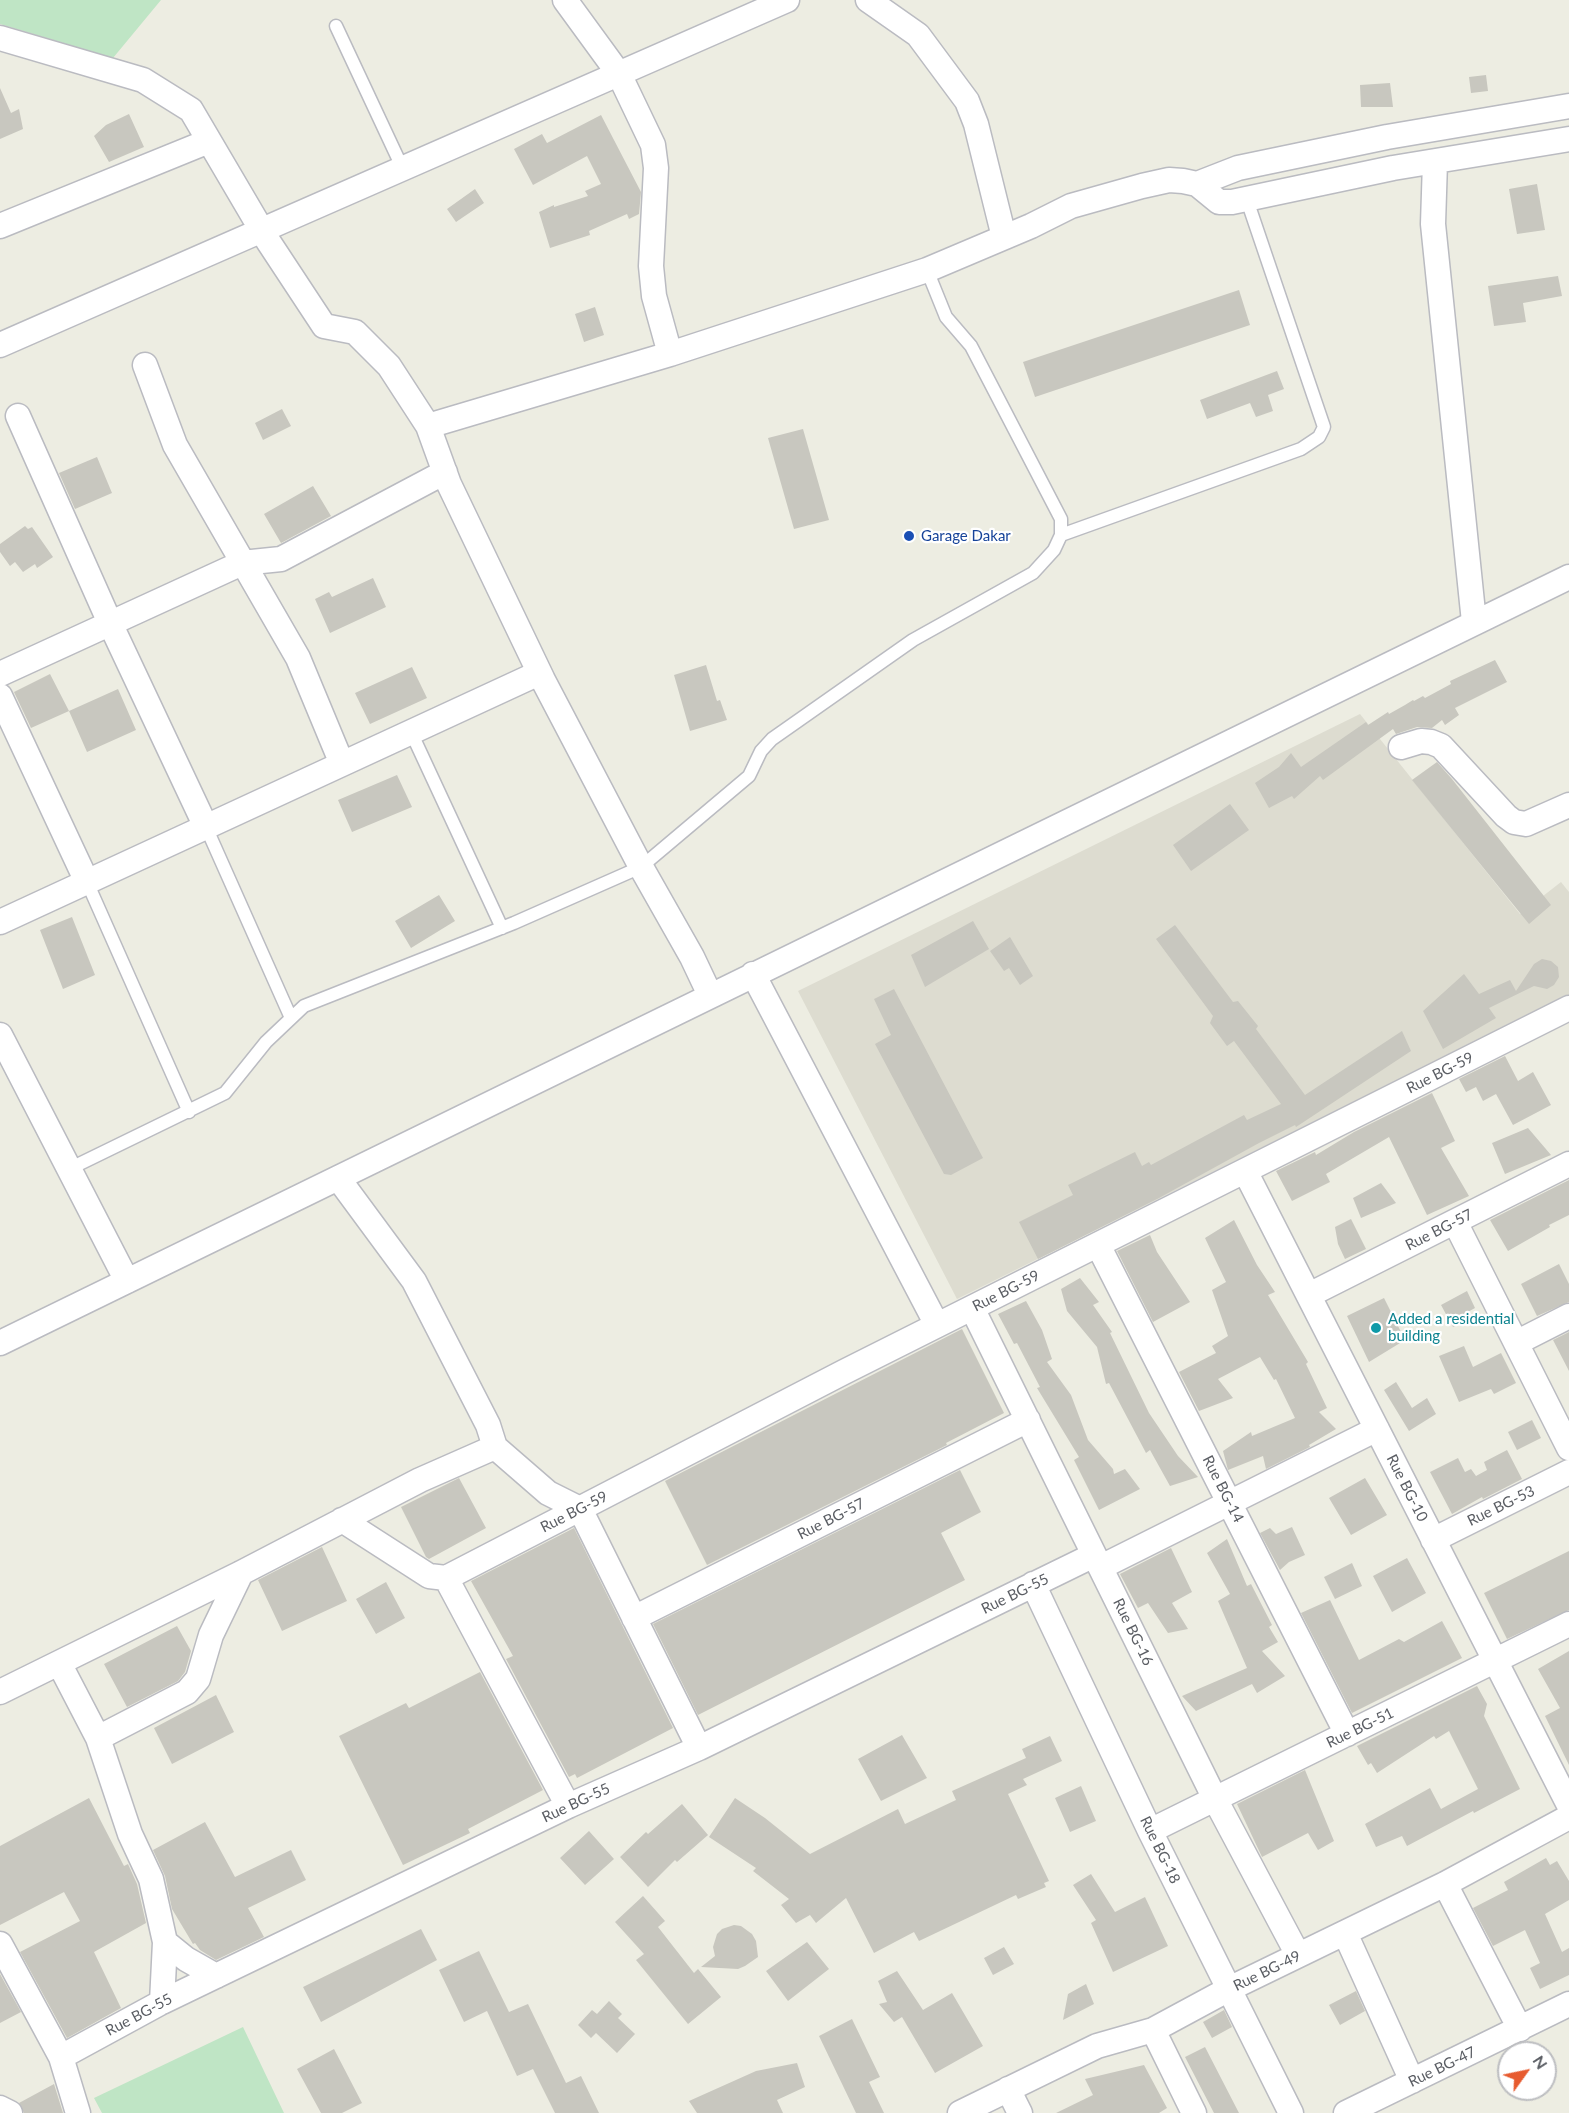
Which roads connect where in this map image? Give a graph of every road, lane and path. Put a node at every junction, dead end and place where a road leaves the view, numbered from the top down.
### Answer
1 (565, 0) edge
2 (787, 0) edge
3 (868, 0) edge
4 (336, 26) dead end
5 (0, 38) edge
6 (619, 74) junction
7 (1569, 105) edge
8 (1569, 139) edge
9 (209, 141) junction
10 (1435, 162) junction
11 (402, 167) junction
12 (1197, 184) junction
13 (1247, 200) junction
14 (0, 226) edge
15 (261, 229) junction
16 (1004, 237) junction
17 (927, 270) junction
18 (0, 345) edge
19 (670, 354) junction
20 (145, 365) dead end
21 (18, 416) dead end
22 (428, 426) junction
23 (445, 472) junction
24 (1062, 535) junction
25 (242, 563) junction
26 (1569, 577) edge
27 (1474, 622) junction
28 (110, 623) junction
29 (539, 673) junction
30 (0, 674) edge
31 (0, 696) edge
32 (411, 732) junction
33 (1401, 747) dead end
34 (342, 764) junction
35 (1569, 805) edge
36 (206, 827) junction
37 (640, 867) junction
38 (87, 882) junction
39 (0, 922) edge
40 (502, 927) junction
41 (753, 974) junction
42 (710, 995) junction
43 (1569, 1008) edge
44 (291, 1018) junction
45 (0, 1035) edge
46 (189, 1112) junction
47 (1569, 1164) edge
48 (69, 1169) junction
49 (1245, 1171) junction
50 (338, 1178) junction
51 (1455, 1221) junction
52 (1098, 1245) junction
53 (127, 1281) junction
54 (1309, 1295) junction
55 (972, 1308) junction
56 (1569, 1316) edge
57 (937, 1325) junction
58 (0, 1342) edge
59 (1516, 1343) junction
60 (1028, 1420) junction
61 (1377, 1429) junction
62 (495, 1448) junction
63 (1569, 1448) edge
64 (1569, 1472) edge
65 (1230, 1503) junction
66 (580, 1509) junction
67 (342, 1520) junction
68 (1433, 1540) junction
69 (1097, 1561) junction
70 (241, 1573) junction
71 (446, 1578) junction
72 (1033, 1584) junction
73 (634, 1618) junction
74 (1569, 1624) edge
75 (1495, 1661) junction
76 (59, 1663) junction
77 (0, 1692) edge
78 (1347, 1734) junction
79 (98, 1738) junction
80 (699, 1748) junction
81 (1215, 1799) junction
82 (1569, 1805) edge
83 (568, 1806) junction
84 (1569, 1817) edge
85 (1150, 1831) junction
86 (1445, 1884) junction
87 (1346, 1933) junction
88 (165, 1942) junction
89 (0, 1944) edge
90 (1298, 1955) junction
91 (216, 1976) junction
92 (1229, 1989) junction
93 (162, 2002) junction
94 (1569, 2004) edge
95 (1520, 2029) junction
96 (1153, 2030) junction
97 (61, 2057) junction
98 (1412, 2081) junction
99 (1008, 2089) junction
100 (1376, 2107) edge
101 (0, 2108) edge
102 (10, 2113) edge
103 (78, 2113) edge
104 (960, 2113) edge
105 (1020, 2113) edge
106 (1194, 2113) edge
107 (1291, 2113) edge
108 (1346, 2113) edge

1 - 6 street
2 - 6 street
3 - 16 street
4 - 11 lane
5 - 9 street
6 - 11 street
6 - 19 street
7 - 12 street
8 - 10 street
9 - 14 street
9 - 15 street
10 - 13 street
10 - 27 street
11 - 15 street
12 - 13 street
12 - 16 street
13 - 24 lane
15 - 18 street
15 - 22 street
16 - 17 street
17 - 19 street
17 - 24 lane
19 - 22 street
20 - 25 street
21 - 28 street
22 - 23 street
23 - 25 street
23 - 29 street
24 - 37 lane
25 - 28 street
25 - 34 street
26 - 27 street
27 - 41 street
28 - 30 street
28 - 36 street
29 - 32 street
29 - 37 street
31 - 38 street
32 - 34 street
32 - 40 lane
33 - 35 street
34 - 36 street
36 - 38 street
36 - 44 lane
37 - 40 lane
37 - 42 street
38 - 39 street
38 - 46 lane
40 - 44 lane
41 - 42 street
41 - 57 street
42 - 50 street
43 - 49 street, Rue BG-59
44 - 46 lane
45 - 48 street
46 - 48 lane
47 - 51 street, Rue BG-57
48 - 53 street
49 - 52 street, Rue BG-59
49 - 54 street, Rue BG-10
50 - 53 street
50 - 62 street
51 - 54 street, Rue BG-57
51 - 59 street
52 - 55 street, Rue BG-59
52 - 65 street, Rue BG-14
53 - 58 street
54 - 61 street, Rue BG-10
55 - 57 street, Rue BG-59
55 - 60 street, Rue BG-16
56 - 59 street
57 - 66 street, Rue BG-59
59 - 63 street
60 - 69 street, Rue BG-16
60 - 73 street, Rue BG-57
61 - 65 street, Rue BG-55
61 - 68 street, Rue BG-10
62 - 66 street
62 - 67 street
64 - 68 street, Rue BG-53
65 - 69 street, Rue BG-55
65 - 78 street, Rue BG-14
66 - 71 street, Rue BG-59
66 - 73 street
67 - 70 street
67 - 71 street
68 - 75 street, Rue BG-10
69 - 72 street, Rue BG-55
69 - 81 street, Rue BG-16
70 - 76 street
70 - 79 street
71 - 83 street
72 - 80 street, Rue BG-55
72 - 85 street, Rue BG-18
73 - 80 street
74 - 75 street, Rue BG-51
75 - 78 street, Rue BG-51
75 - 82 street, Rue BG-10
76 - 77 street
76 - 79 street
78 - 81 street, Rue BG-51
79 - 88 street
80 - 83 street, Rue BG-55
81 - 85 street, Rue BG-51
81 - 90 street, Rue BG-16
83 - 91 street, Rue BG-55
84 - 86 street, Rue BG-49
85 - 92 street, Rue BG-18
86 - 87 street, Rue BG-49
86 - 95 street
87 - 90 street, Rue BG-49
87 - 98 street
88 - 91 street
88 - 93 street
89 - 97 street
90 - 92 street, Rue BG-49
91 - 93 street, Rue BG-55
92 - 96 street, Rue BG-49
92 - 107 street, Rue BG-18
93 - 97 street, Rue BG-55
94 - 95 street, Rue BG-47
95 - 98 street, Rue BG-47
96 - 99 street, Rue BG-49
96 - 106 street
97 - 103 street
98 - 100 street, Rue BG-47
99 - 104 street, Rue BG-49
99 - 105 street
100 - 108 street, Rue BG-47
101 - 102 street

